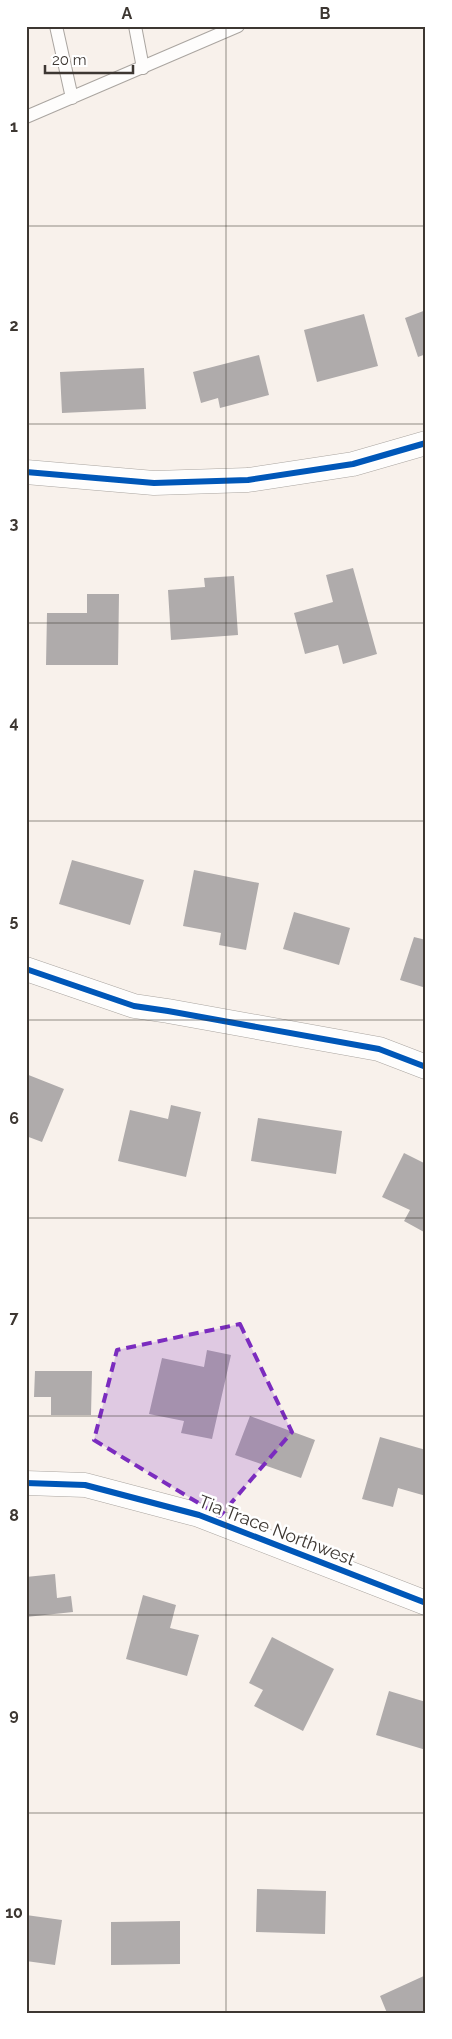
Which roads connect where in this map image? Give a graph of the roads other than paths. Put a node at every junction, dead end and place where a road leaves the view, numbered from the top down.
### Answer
1 (56, 26) edge
2 (135, 26) edge
3 (238, 26) edge
4 (143, 68) junction
5 (72, 98) junction
6 (26, 117) edge
7 (426, 443) edge
8 (26, 472) edge
9 (26, 969) edge
10 (426, 1067) edge
11 (26, 1483) edge
12 (426, 1603) edge

1 - 5 lane
2 - 4 lane
3 - 4 lane
4 - 5 lane
5 - 6 lane
7 - 8 street
9 - 10 street
11 - 12 street, Tia Trace Northwest

